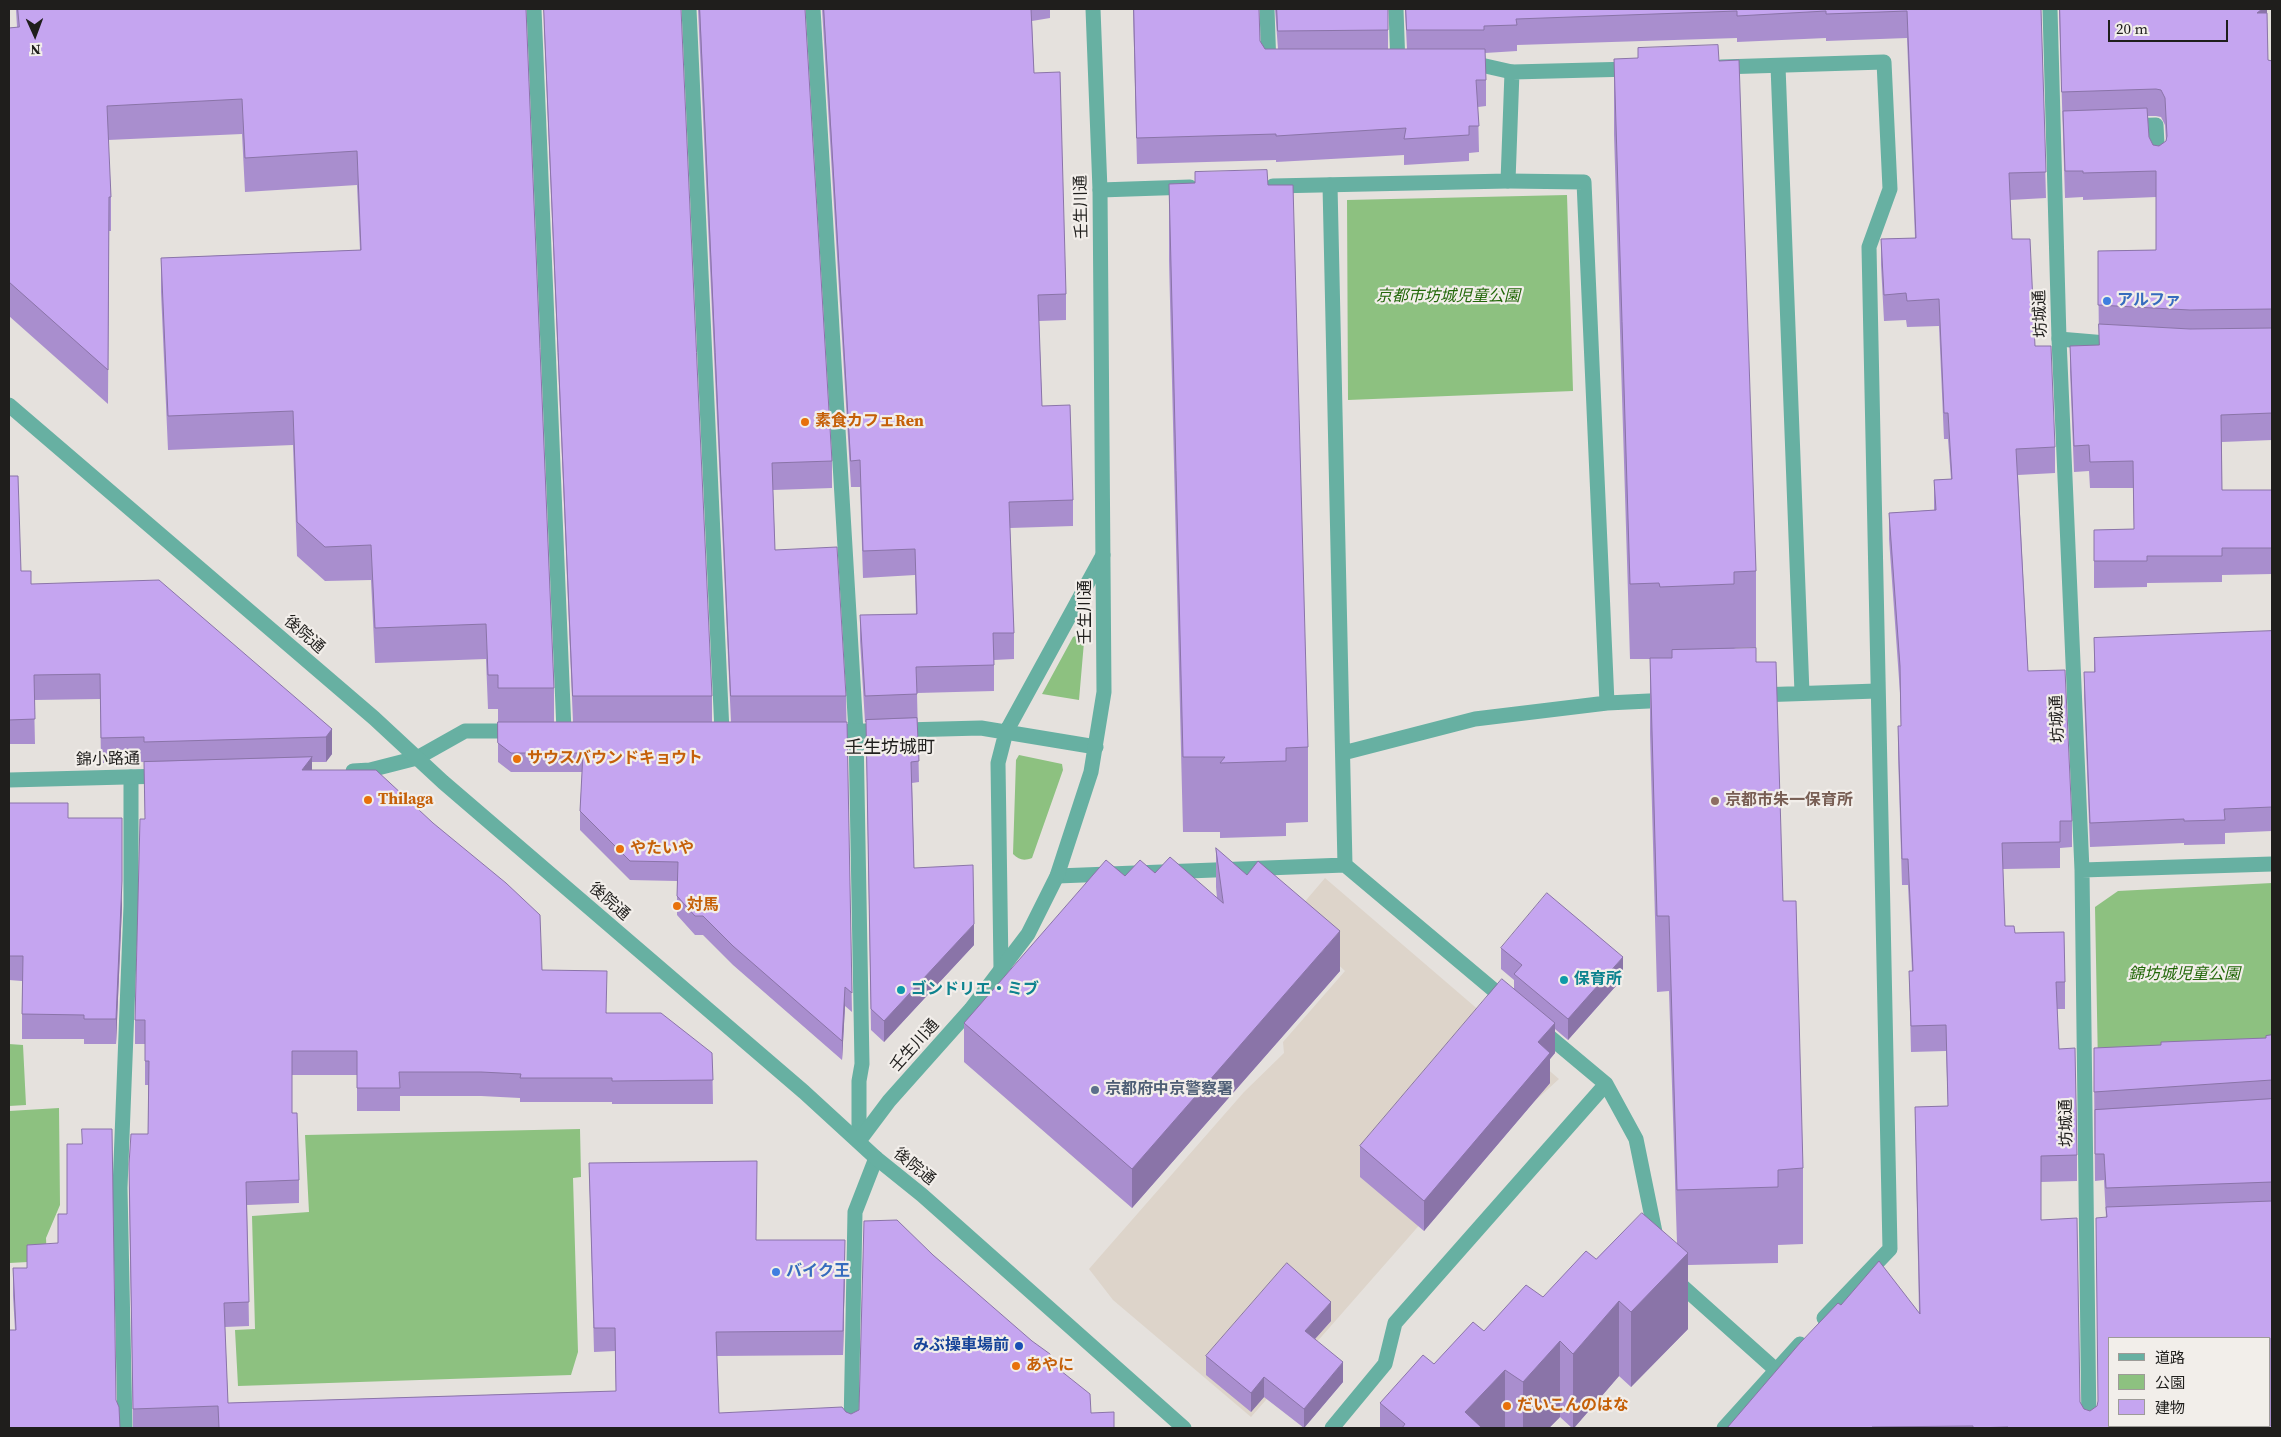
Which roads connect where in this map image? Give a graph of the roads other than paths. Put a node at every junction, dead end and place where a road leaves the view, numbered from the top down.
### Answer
1 (534, 9) edge
2 (689, 9) edge
3 (813, 9) edge
4 (1093, 9) edge
5 (1267, 9) edge
6 (1396, 9) edge
7 (2050, 9) edge
8 (1378, 66) edge
9 (1398, 66) junction
10 (1416, 66) edge
11 (1453, 66) edge
12 (1778, 66) junction
13 (1289, 67) edge
14 (1709, 68) edge
15 (1650, 69) edge
16 (1512, 72) junction
17 (2110, 126) edge
18 (2054, 128) junction
19 (2072, 128) edge
20 (2158, 163) edge
21 (1508, 181) junction
22 (1330, 185) junction
23 (1263, 186) edge
24 (1205, 187) edge
25 (1100, 190) junction
26 (2059, 339) junction
27 (2132, 344) edge
28 (9, 405) edge
29 (1103, 555) junction
30 (1877, 690) junction
31 (1802, 693) junction
32 (1743, 696) edge
33 (1685, 699) edge
34 (1607, 703) junction
35 (534, 731) edge
36 (584, 731) edge
37 (702, 732) edge
38 (722, 732) junction
39 (741, 732) edge
40 (808, 732) edge
41 (856, 732) junction
42 (1006, 732) junction
43 (1096, 747) junction
44 (1342, 753) junction
45 (417, 758) junction
46 (340, 771) edge
47 (181, 776) edge
48 (131, 777) junction
49 (9, 780) edge
50 (2272, 864) edge
51 (1345, 865) junction
52 (2082, 870) junction
53 (1057, 876) junction
54 (1002, 968) junction
55 (1606, 1084) junction
56 (2105, 1127) edge
57 (2085, 1128) junction
58 (859, 1141) junction
59 (876, 1158) junction
60 (2105, 1224) edge
61 (2086, 1225) junction
62 (1776, 1370) junction
63 (125, 1428) edge
64 (851, 1428) edge
65 (1184, 1428) edge
66 (1332, 1428) edge
67 (1724, 1428) edge
68 (2089, 1428) edge

1 - 36 street
2 - 38 street
3 - 41 street
4 - 25 street, 壬生川通
5 - 13 street
6 - 9 street
7 - 18 street, 坊城通
8 - 9 street
9 - 10 street
11 - 16 street
12 - 14 street
12 - 30 street
12 - 31 street
15 - 16 street
16 - 21 street
17 - 20 street
18 - 19 street
18 - 26 street, 坊城通
21 - 22 street
21 - 34 street
22 - 23 street
22 - 44 street
24 - 25 street
25 - 29 street, 壬生川通
26 - 27 street
26 - 52 street, 坊城通
28 - 45 street, 後院通
29 - 42 street
29 - 43 street, 壬生川通
30 - 31 street
30 - 62 street
31 - 32 street
33 - 34 street
34 - 44 street
35 - 45 street
37 - 38 street
38 - 39 street
40 - 41 street
41 - 42 street
41 - 58 street
42 - 43 street
42 - 54 street
43 - 53 street, 壬生川通
44 - 51 street
45 - 46 street
45 - 58 street, 後院通
47 - 48 street, 錦小路通
48 - 49 street, 錦小路通
48 - 63 street
50 - 52 street
51 - 53 street
51 - 55 street
52 - 57 street, 坊城通
53 - 54 street, 壬生川通
54 - 58 street, 壬生川通
55 - 62 street
55 - 66 street
56 - 57 street
57 - 61 street, 坊城通
58 - 59 street, 後院通
59 - 64 street
59 - 65 street, 後院通
60 - 61 street
61 - 68 street, 坊城通
62 - 67 street

